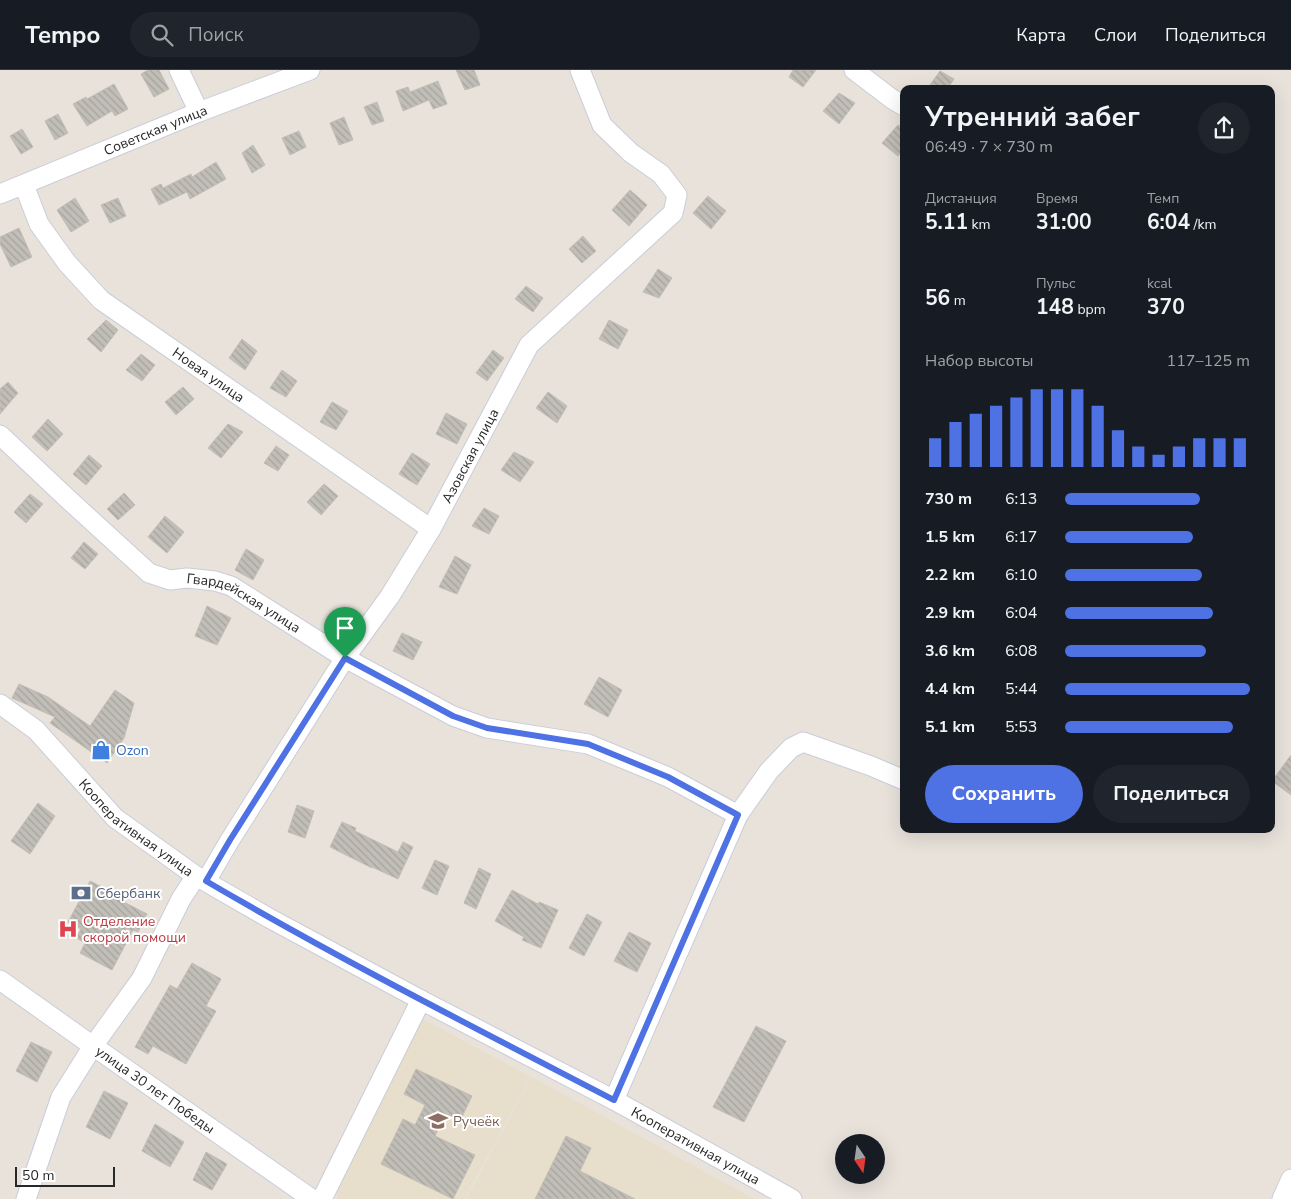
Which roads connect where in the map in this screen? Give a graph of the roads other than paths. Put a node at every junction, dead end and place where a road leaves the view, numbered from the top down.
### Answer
1 (179, 70) edge
2 (310, 70) edge
3 (580, 70) edge
4 (854, 70) edge
5 (900, 104) edge
6 (199, 112) junction
7 (24, 185) junction
8 (0, 194) edge
9 (0, 435) edge
10 (431, 529) junction
11 (345, 658) junction
12 (0, 704) edge
13 (900, 778) edge
14 (738, 815) junction
15 (201, 878) junction
16 (0, 980) edge
17 (421, 1000) junction
18 (93, 1046) junction
19 (614, 1100) junction
20 (1291, 1179) edge
21 (26, 1199) edge
22 (312, 1199) edge
23 (322, 1199) edge
24 (792, 1199) edge
25 (1282, 1199) edge

1 - 6 street
2 - 6 street, Советская улица
3 - 10 street, Азовская улица
4 - 5 street
6 - 7 street, Советская улица
7 - 8 street, Советская улица
7 - 10 street, Новая улица
9 - 11 street, Гвардейская улица
10 - 11 street, Азовская улица
11 - 14 street, Гвардейская улица
11 - 15 street, Азовская улица
12 - 15 street, Кооперативная улица
13 - 14 street
14 - 19 street
15 - 17 street, Кооперативная улица
15 - 18 street, Азовская улица
16 - 18 street, улица 30 лет Победы
17 - 19 street, Кооперативная улица
17 - 23 street
18 - 21 street, Азовская улица
18 - 22 street, улица 30 лет Победы
19 - 24 street, Кооперативная улица
20 - 25 street

